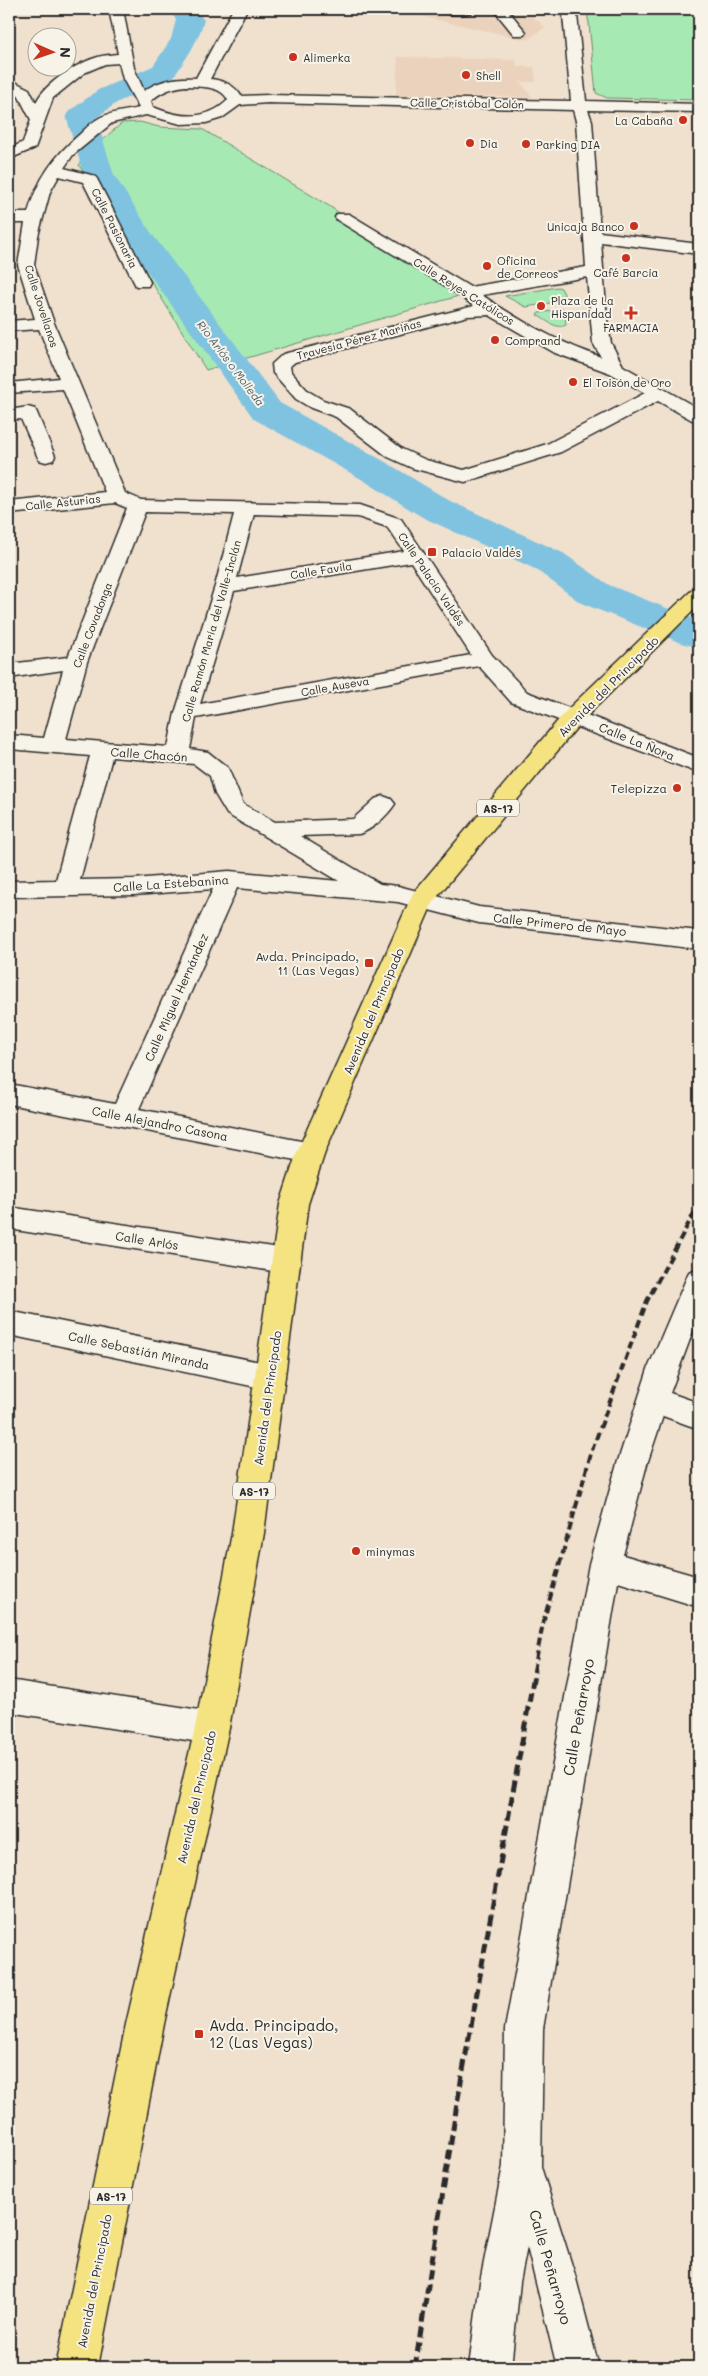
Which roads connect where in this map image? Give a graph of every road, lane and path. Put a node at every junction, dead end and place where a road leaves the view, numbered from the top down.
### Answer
1 (116, 9) edge
2 (240, 9) edge
3 (469, 9) edge
4 (500, 9) edge
5 (567, 9) edge
6 (448, 10) dead end
7 (519, 32) dead end
8 (124, 58) junction
9 (201, 82) junction
10 (9, 83) edge
11 (139, 94) junction
12 (236, 101) junction
13 (579, 105) junction
14 (699, 108) edge
15 (38, 119) junction
16 (9, 154) edge
17 (54, 170) junction
18 (9, 218) edge
19 (35, 218) junction
20 (343, 218) dead end
21 (593, 236) junction
22 (699, 249) edge
23 (596, 270) junction
24 (142, 282) dead end
25 (466, 293) junction
26 (492, 310) junction
27 (46, 323) junction
28 (9, 326) edge
29 (602, 342) junction
30 (561, 348) junction
31 (616, 369) junction
32 (69, 383) junction
33 (9, 388) edge
34 (657, 394) junction
35 (9, 415) edge
36 (699, 416) edge
37 (46, 456) dead end
38 (117, 497) junction
39 (138, 506) junction
40 (246, 507) junction
41 (9, 508) edge
42 (417, 555) junction
43 (225, 586) junction
44 (695, 599) edge
45 (484, 659) junction
46 (76, 662) junction
47 (9, 671) edge
48 (186, 713) junction
49 (574, 716) junction
50 (9, 742) edge
51 (53, 747) junction
52 (103, 750) junction
53 (178, 755) junction
54 (699, 766) edge
55 (384, 804) dead end
56 (329, 827) junction
57 (270, 830) junction
58 (362, 846) dead end
59 (228, 879) junction
60 (66, 888) junction
61 (9, 889) edge
62 (376, 892) junction
63 (422, 899) junction
64 (699, 940) edge
65 (9, 1094) edge
66 (123, 1116) junction
67 (311, 1152) junction
68 (9, 1218) edge
69 (285, 1261) junction
70 (699, 1280) edge
71 (9, 1323) edge
72 (270, 1376) junction
73 (653, 1400) junction
74 (699, 1416) edge
75 (606, 1564) junction
76 (699, 1592) edge
77 (9, 1696) edge
78 (212, 1728) junction
79 (522, 2166) junction
80 (76, 2367) edge
81 (490, 2367) edge
82 (578, 2367) edge

1 - 8 street
2 - 9 street
3 - 6 street
4 - 7 street
5 - 13 street
8 - 11 street
8 - 15 street
9 - 11 street
9 - 12 street
10 - 15 street
11 - 12 street
11 - 17 street, Calle Jovellanos
12 - 13 street, Calle Cristóbal Colón
13 - 14 street, Calle Cristóbal Colón
13 - 21 street
15 - 16 street
17 - 19 street, Calle Jovellanos
17 - 24 street, Calle Pasionaria
18 - 19 street
19 - 27 street, Calle Jovellanos
20 - 25 street, Calle Reyes Católicos
21 - 22 street
21 - 23 street
23 - 25 street
23 - 29 street
25 - 26 street, Calle Reyes Católicos
26 - 30 street, Calle Reyes Católicos
26 - 34 street, Travesía Pérez Mariñas
27 - 28 street
27 - 32 street, Calle Jovellanos
29 - 30 street
29 - 31 street
30 - 31 street, Calle Reyes Católicos
31 - 34 street, Calle Reyes Católicos
32 - 33 street
32 - 38 street, Calle Jovellanos
34 - 36 street, Calle Reyes Católicos
35 - 37 street
38 - 39 street
38 - 41 street, Calle Asturias
39 - 40 street, Calle Palacio Valdés
39 - 46 street, Calle Covadonga
40 - 42 street, Calle Palacio Valdés
40 - 43 street, Calle Ramón María del Valle-Inclán
42 - 43 street, Calle Favila
42 - 45 street, Calle Palacio Valdés
43 - 48 street, Calle Ramón María del Valle-Inclán
44 - 49 main road, Avenida del Principado / AS-17
45 - 48 street, Calle Auseva
45 - 49 street, Calle Palacio Valdés
46 - 47 street
46 - 51 street, Calle Covadonga
48 - 53 street, Calle Ramón María del Valle-Inclán
49 - 54 street, Calle La Ñora
49 - 63 main road, Avenida del Principado / AS-17
50 - 51 street, Calle Chacón
51 - 52 street, Calle Chacón
52 - 53 street, Calle Chacón
52 - 60 street
53 - 57 street, Calle Chacón
55 - 56 street
56 - 57 street
56 - 58 street
57 - 62 street, Calle Chacón
59 - 60 street, Calle La Estebanina
59 - 62 street, Calle La Estebanina
59 - 66 street, Calle Miguel Hernández
60 - 61 street, Calle La Estebanina
62 - 63 street, Calle La Estebanina
63 - 64 street, Calle Primero de Mayo
63 - 67 main road, Avenida del Principado / AS-17
65 - 66 street, Calle Alejandro Casona
66 - 67 street, Calle Alejandro Casona
67 - 69 main road, Avenida del Principado / AS-17
68 - 69 street, Calle Arlós
69 - 72 main road, Avenida del Principado / AS-17
70 - 73 street, Calle Peñarroyo
71 - 72 street, Calle Sebastián Miranda
72 - 78 main road, Avenida del Principado / AS-17
73 - 74 street
73 - 75 street, Calle Peñarroyo
75 - 76 street
75 - 79 street, Calle Peñarroyo
77 - 78 street
78 - 80 main road, Avenida del Principado / AS-17
79 - 81 street, Calle Peñarroyo
79 - 82 street, Calle Peñarroyo

